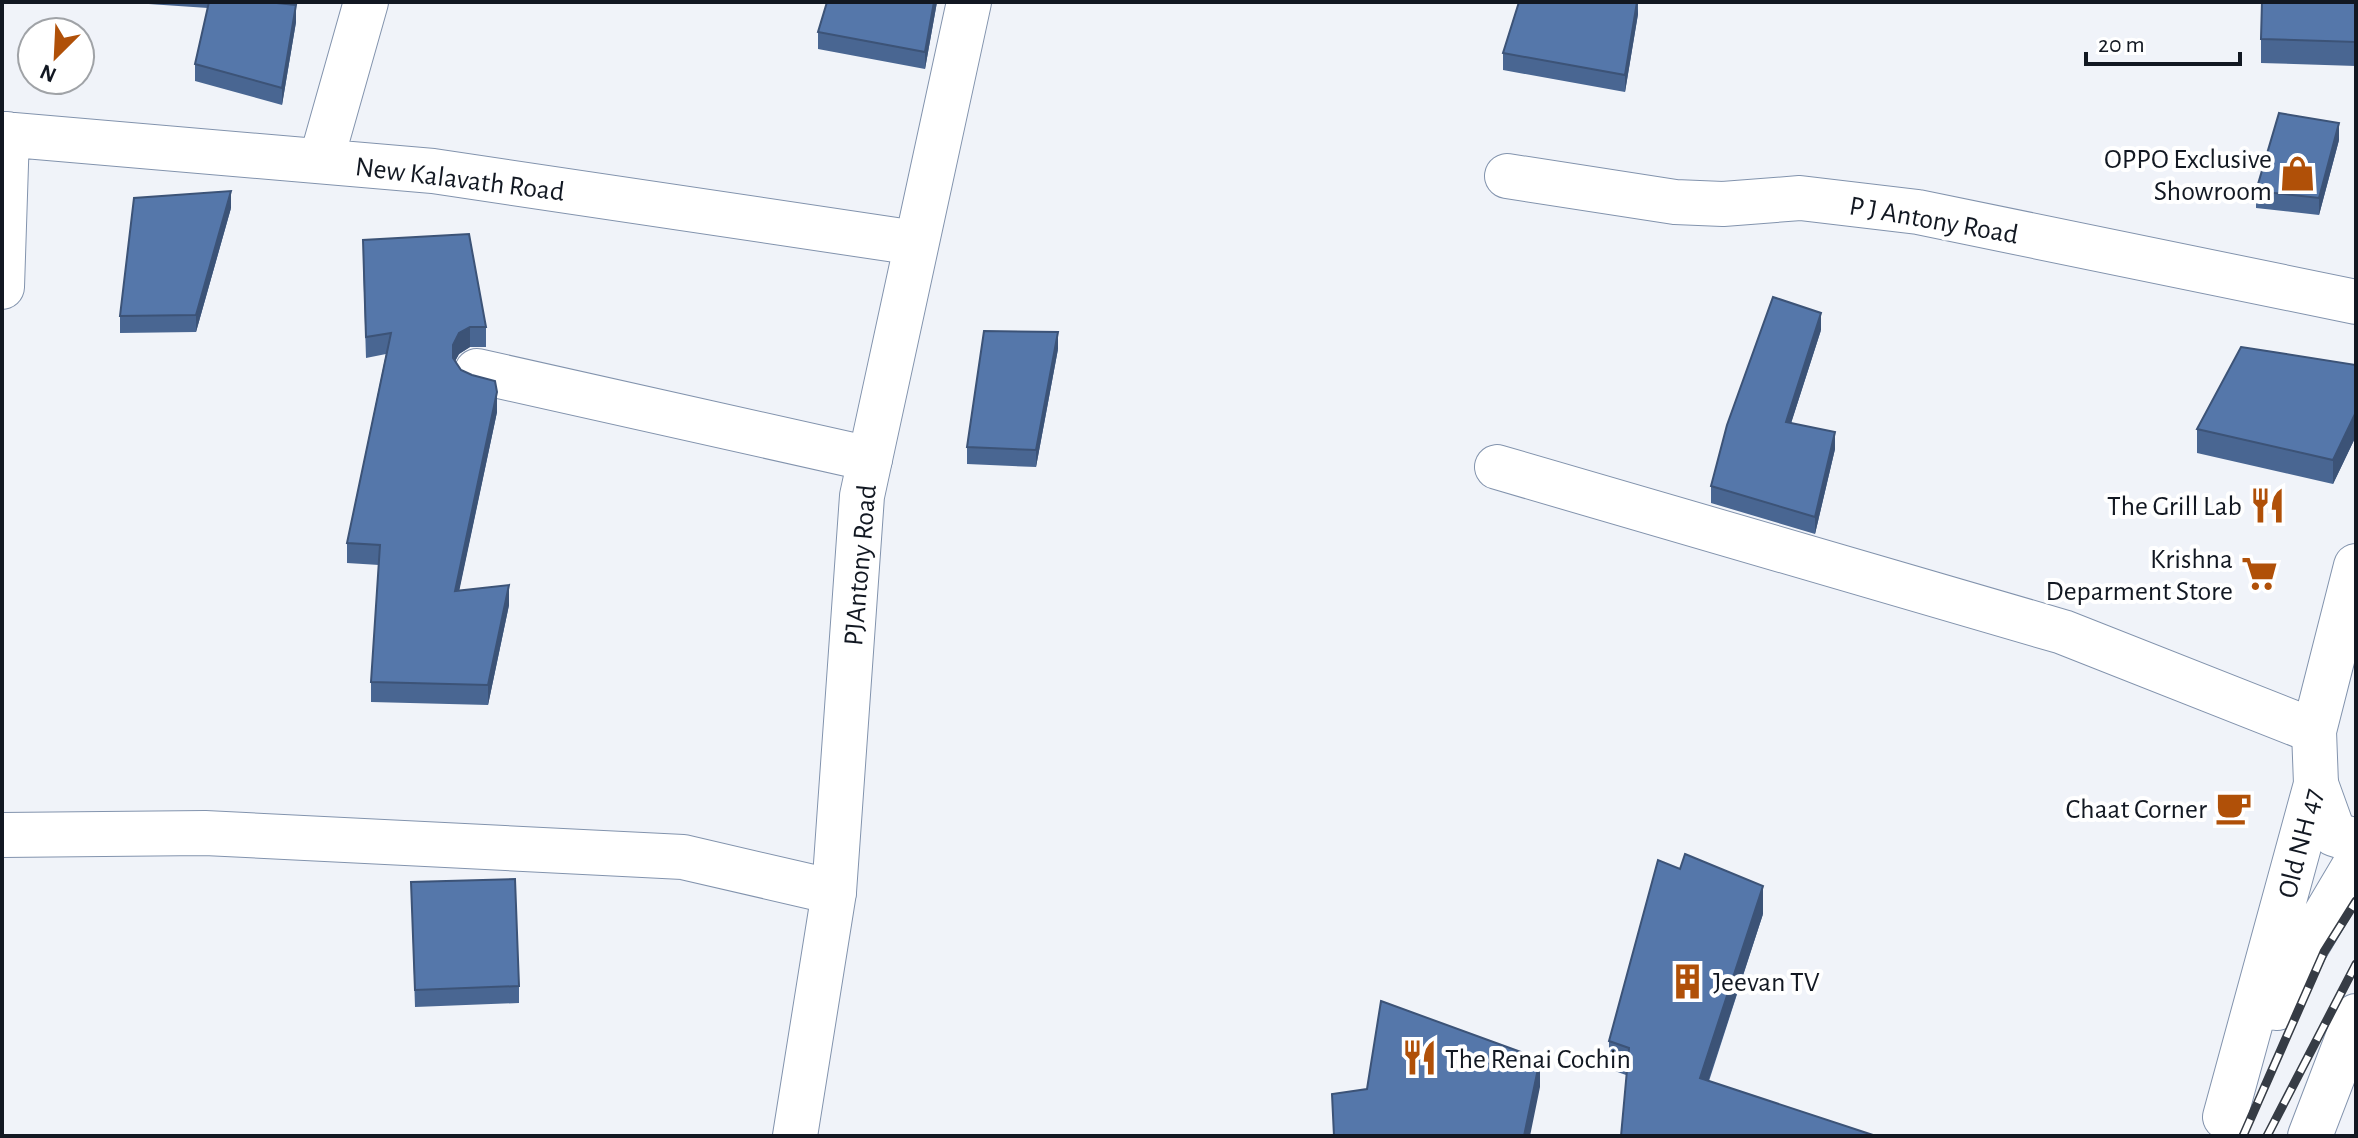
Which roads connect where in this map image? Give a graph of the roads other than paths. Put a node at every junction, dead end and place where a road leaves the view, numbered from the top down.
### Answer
1 (366, 2) edge
2 (969, 2) edge
3 (5, 134) edge
4 (321, 161) junction
5 (1507, 176) dead end
6 (916, 243) junction
7 (2, 287) edge
8 (2356, 302) edge
9 (477, 371) dead end
10 (870, 459) junction
11 (1497, 467) dead end
12 (2356, 566) edge
13 (2314, 731) junction
14 (2316, 784) junction
15 (2, 835) edge
16 (2356, 841) edge
17 (2356, 863) edge
18 (834, 892) junction
19 (2356, 1016) edge
20 (2222, 1126) edge
21 (795, 1136) edge
22 (2310, 1136) edge

1 - 4 street
2 - 6 street, PJAntony Road
3 - 4 street, New Kalavath Road
3 - 7 street
4 - 6 street, New Kalavath Road
5 - 8 street, P J Antony Road
6 - 10 street, PJAntony Road
9 - 10 street
10 - 18 street, PJAntony Road
11 - 13 street
12 - 13 street, Old NH 47
13 - 14 street, Old NH 47
14 - 16 street
14 - 20 street, Old NH 47
15 - 18 street
17 - 20 street, Old NH 47
18 - 21 street, PJAntony Road
19 - 22 street

